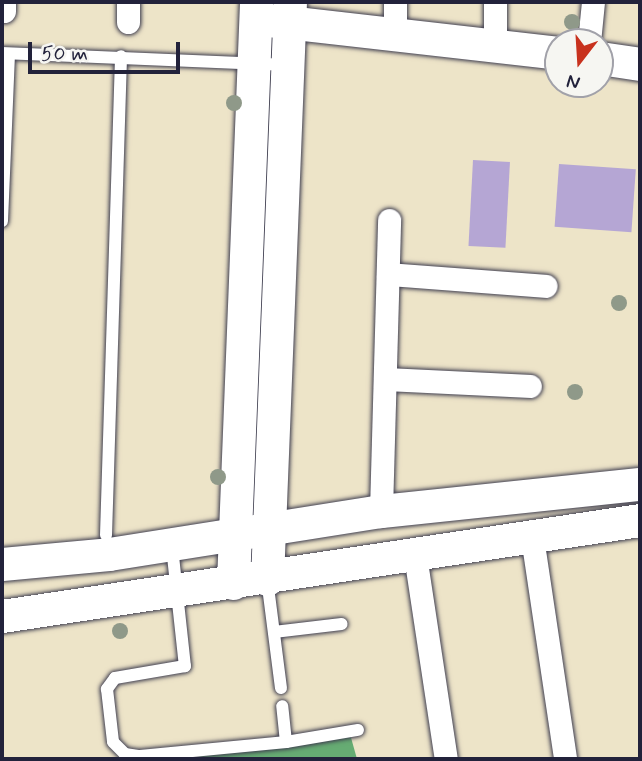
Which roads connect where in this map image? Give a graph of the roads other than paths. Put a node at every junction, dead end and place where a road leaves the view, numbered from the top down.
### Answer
1 (495, 2) edge
2 (593, 2) edge
3 (256, 11) edge
4 (290, 11) edge
5 (395, 16) edge
6 (590, 28) edge
7 (495, 44) junction
8 (544, 51) edge
9 (5, 53) edge
10 (121, 56) junction
11 (614, 60) edge
12 (256, 64) junction
13 (640, 64) edge
14 (292, 65) junction
15 (389, 220) dead end
16 (2, 221) edge
17 (388, 274) junction
18 (546, 286) dead end
19 (387, 379) junction
20 (530, 386) dead end
21 (640, 484) edge
22 (381, 511) junction
23 (640, 520) edge
24 (267, 526) junction
25 (233, 532) junction
26 (106, 535) dead end
27 (532, 537) junction
28 (171, 543) junction
29 (415, 555) junction
30 (2, 564) edge
31 (267, 579) junction
32 (233, 583) junction
33 (176, 592) junction
34 (2, 616) edge
35 (342, 624) dead end
36 (274, 632) junction
37 (281, 688) dead end
38 (282, 706) dead end
39 (358, 730) dead end
40 (286, 742) junction
41 (446, 759) edge
42 (565, 759) edge

1 - 7 street
2 - 6 street
3 - 4 street
3 - 12 street
4 - 5 street
4 - 14 street
5 - 7 street
7 - 8 street
9 - 10 lane
9 - 16 lane
10 - 12 lane
10 - 26 lane
11 - 13 street
12 - 14 lane
12 - 25 street
14 - 24 street
15 - 17 street
17 - 18 street
17 - 19 street
19 - 20 street
19 - 22 street
21 - 22 street
22 - 24 street
23 - 27 street
24 - 25 street
24 - 31 street
25 - 28 street
25 - 32 street
27 - 29 street
27 - 42 street
28 - 30 street
28 - 33 lane
29 - 31 street
29 - 41 street
31 - 32 street
31 - 36 lane
32 - 33 street
33 - 34 street
33 - 40 lane
35 - 36 lane
36 - 37 lane
38 - 40 lane
39 - 40 lane

